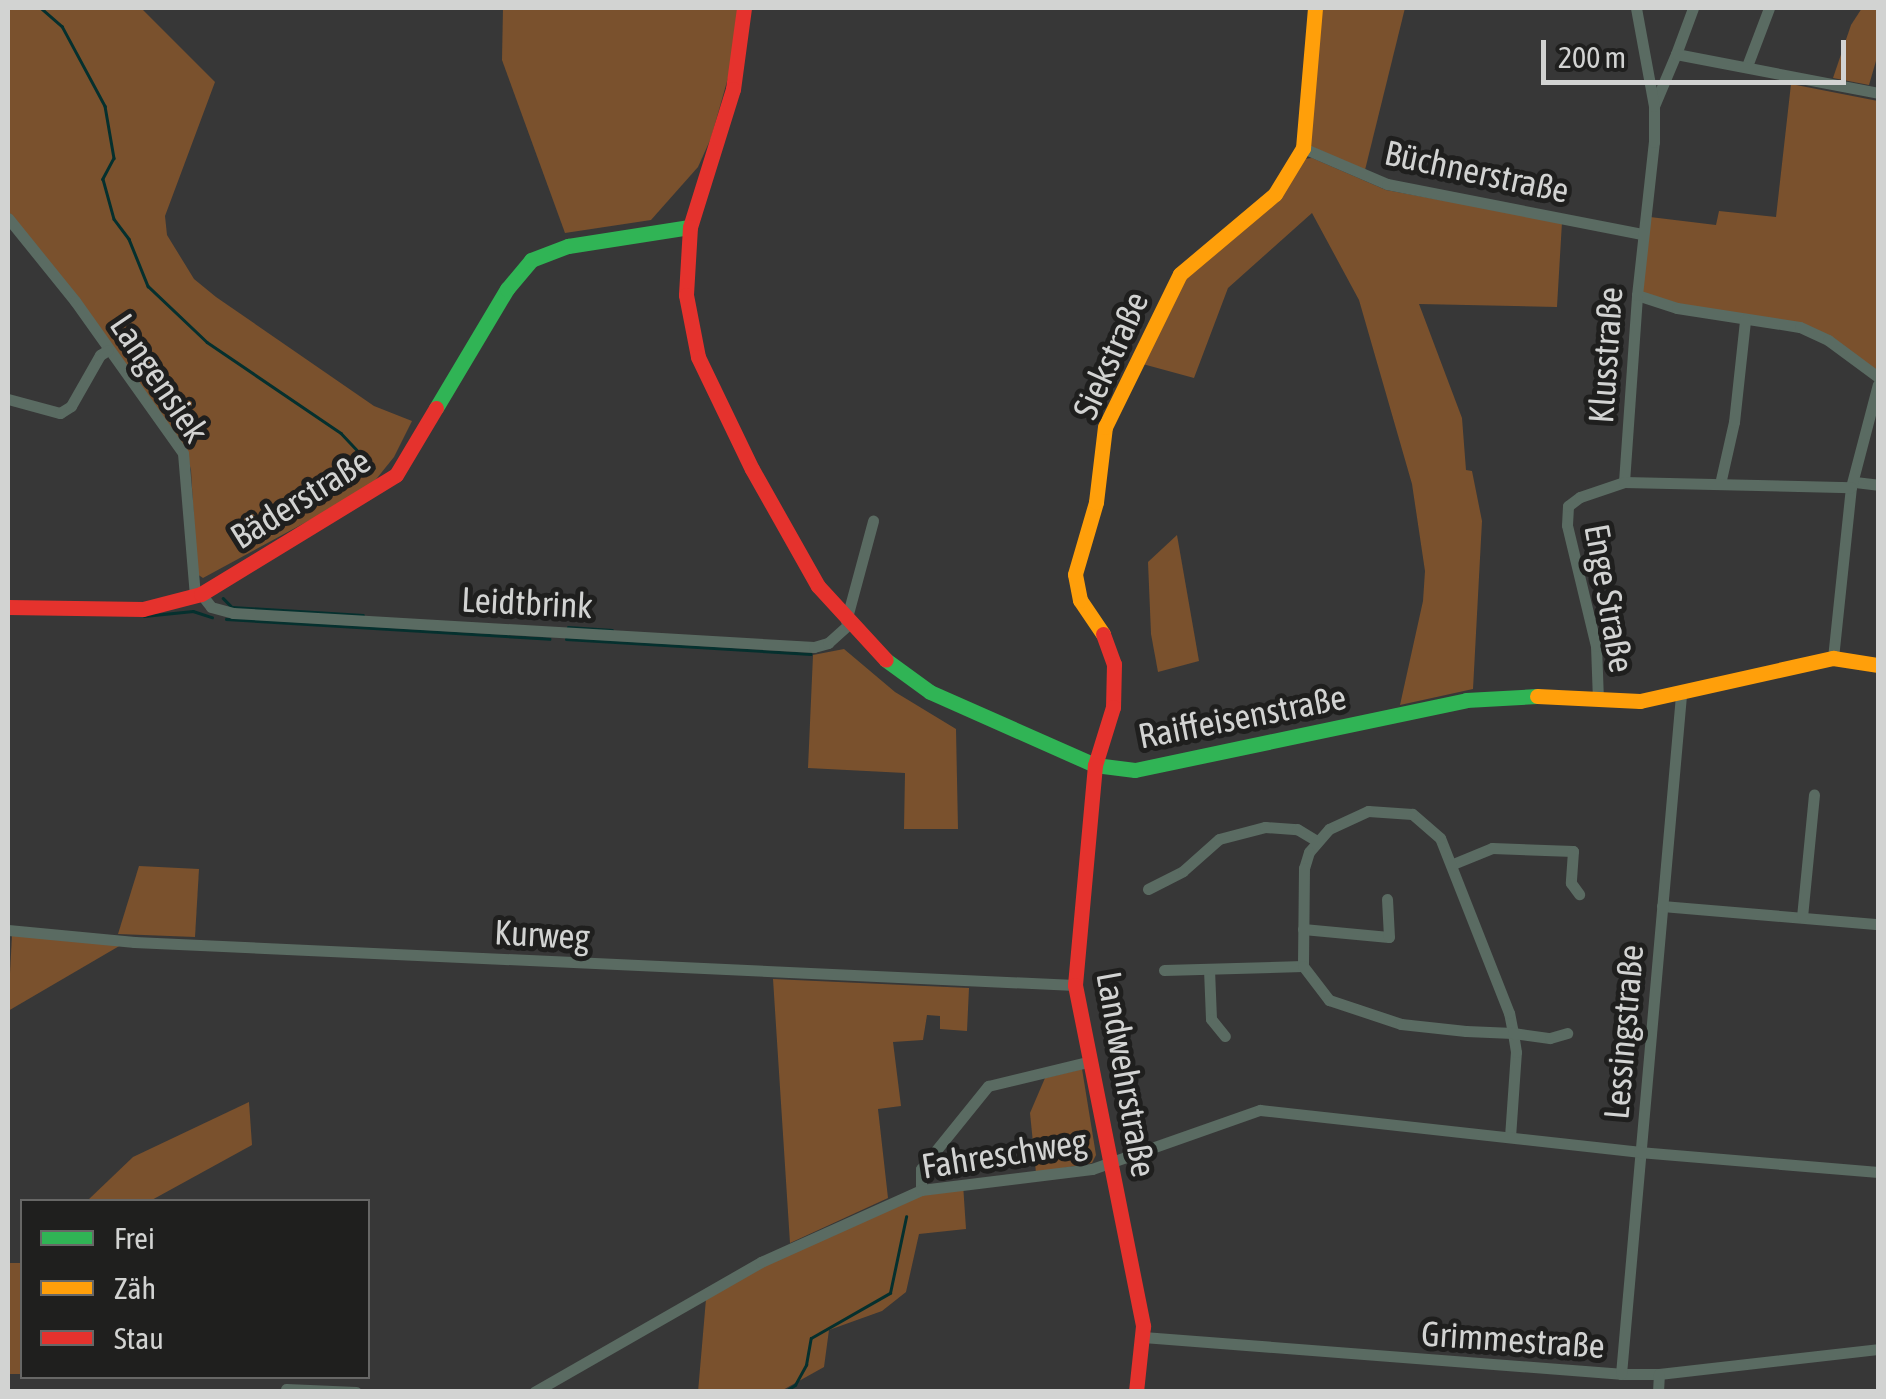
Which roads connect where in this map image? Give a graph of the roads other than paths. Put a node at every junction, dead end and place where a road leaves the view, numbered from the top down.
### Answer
1 (744, 8) edge
2 (1315, 8) edge
3 (1636, 8) edge
4 (1693, 8) edge
5 (1769, 8) edge
6 (1676, 54) junction
7 (1748, 66) junction
8 (1878, 93) edge
9 (1654, 106) junction
10 (1304, 148) junction
11 (8, 218) edge
12 (690, 227) junction
13 (1643, 234) junction
14 (1636, 295) junction
15 (1744, 320) junction
16 (108, 350) junction
17 (1878, 380) edge
18 (8, 400) edge
19 (1624, 482) junction
20 (1720, 484) junction
21 (1853, 485) junction
22 (1878, 485) edge
23 (873, 521) dead end
24 (198, 595) junction
25 (8, 607) edge
26 (848, 622) junction
27 (1834, 658) junction
28 (1878, 665) edge
29 (1680, 694) junction
30 (1598, 700) junction
31 (1096, 765) junction
32 (1814, 796) dead end
33 (1317, 841) junction
34 (1452, 864) junction
35 (1148, 889) dead end
36 (1579, 894) dead end
37 (1387, 899) dead end
38 (1662, 906) junction
39 (1802, 917) junction
40 (1878, 924) edge
41 (1303, 929) junction
42 (8, 930) edge
43 (1303, 966) junction
44 (1209, 969) junction
45 (1164, 970) dead end
46 (1075, 985) junction
47 (1567, 1033) dead end
48 (1513, 1034) junction
49 (1226, 1036) dead end
50 (1091, 1061) junction
51 (1510, 1137) junction
52 (1639, 1152) junction
53 (1111, 1164) junction
54 (1878, 1172) edge
55 (921, 1190) junction
56 (1143, 1338) junction
57 (1878, 1349) edge
58 (1621, 1374) junction
59 (1660, 1374) junction
60 (286, 1389) dead end
61 (356, 1392) edge
62 (534, 1392) edge
63 (1136, 1392) edge
64 (1658, 1392) edge

1 - 12 street, Raiffeisenstraße
2 - 10 street, Siekstraße
3 - 9 street, Klusstraße
4 - 6 street
5 - 7 street
6 - 7 street
6 - 9 street
7 - 8 street
9 - 13 street, Klusstraße
10 - 13 street, Büchnerstraße
10 - 31 street, Siekstraße
11 - 16 street, Langensiek
12 - 24 street, Bäderstraße
12 - 26 street, Raiffeisenstraße
13 - 14 street, Klusstraße
14 - 15 street
14 - 19 street, Klusstraße
15 - 17 street
15 - 20 street
16 - 18 street
16 - 24 street, Langensiek
17 - 21 street
19 - 20 street
19 - 30 street, Enge Straße
20 - 21 street
21 - 22 street
21 - 27 street
23 - 26 street
24 - 25 street, Bäderstraße
24 - 26 street, Leidtbrink
26 - 31 street, Raiffeisenstraße
27 - 28 street, Raiffeisenstraße
27 - 29 street, Raiffeisenstraße
29 - 30 street, Raiffeisenstraße
29 - 38 street, Lessingstraße
30 - 31 street, Raiffeisenstraße
31 - 46 street, Landwehrstraße
32 - 39 street
33 - 34 street
33 - 35 street
33 - 41 street
34 - 36 street
34 - 48 street
37 - 41 street
38 - 39 street
38 - 52 street, Lessingstraße
39 - 40 street
41 - 43 street
42 - 46 street, Kurweg
43 - 44 street
43 - 48 street
44 - 45 street
44 - 49 street
46 - 50 street, Landwehrstraße
47 - 48 street
48 - 51 street
50 - 53 street, Landwehrstraße
50 - 55 street
51 - 52 street, Fahreschweg
51 - 53 street, Fahreschweg
52 - 54 street, Fahreschweg
52 - 58 street, Lessingstraße
53 - 55 street, Fahreschweg
53 - 56 street, Landwehrstraße
55 - 62 street, Fahreschweg
56 - 58 street, Grimmestraße
56 - 63 street, Landwehrstraße
57 - 59 street, Grimmestraße
58 - 59 street, Grimmestraße
59 - 64 street
60 - 61 street

